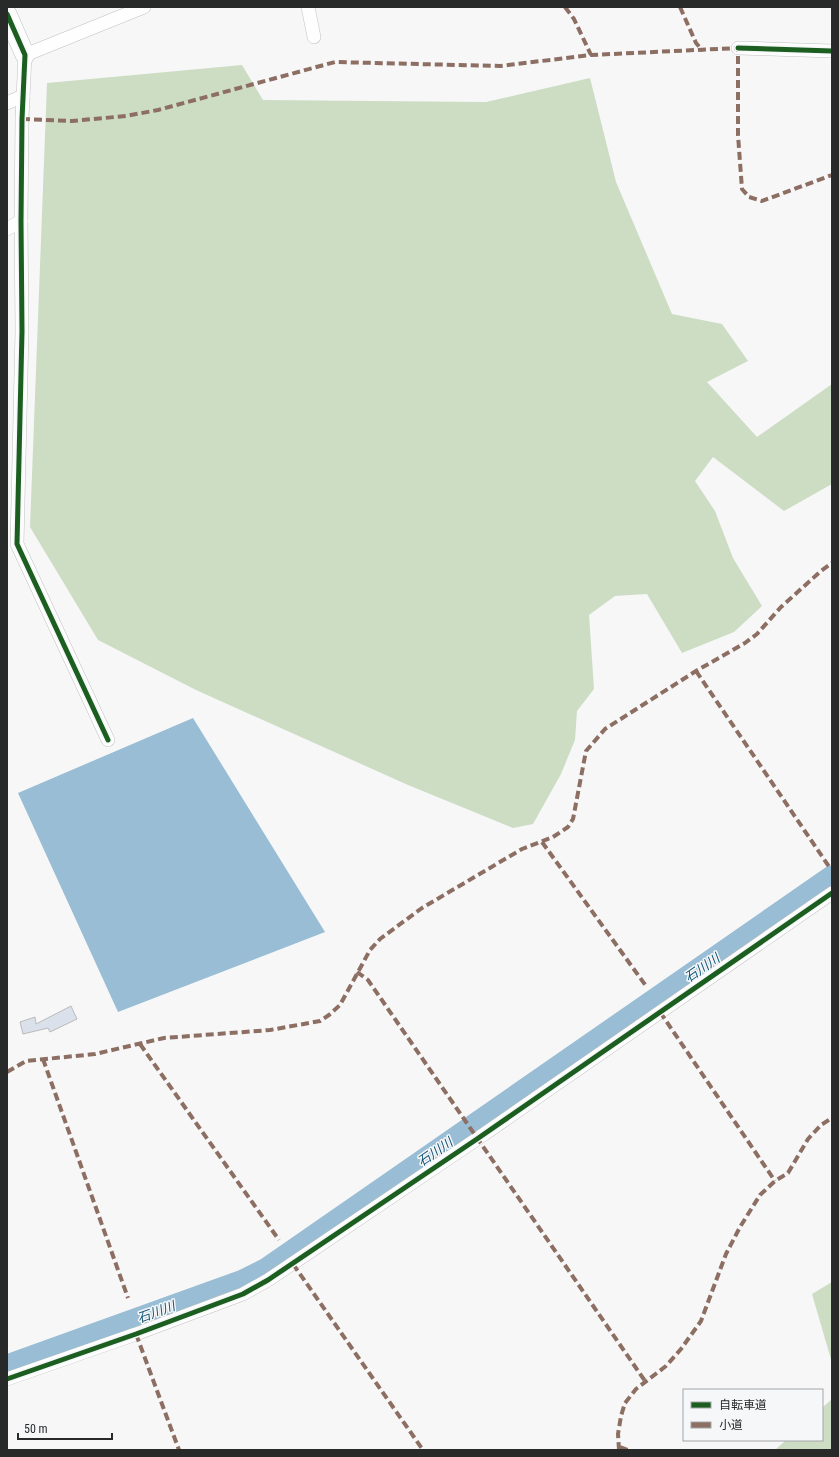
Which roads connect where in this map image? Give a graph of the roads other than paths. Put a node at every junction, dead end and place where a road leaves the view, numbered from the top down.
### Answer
1 (144, 7) edge
2 (308, 7) edge
3 (7, 14) edge
4 (314, 37) dead end
5 (738, 48) dead end
6 (832, 51) edge
7 (25, 55) junction
8 (23, 96) junction
9 (7, 103) edge
10 (22, 221) junction
11 (7, 229) edge
12 (108, 740) dead end
13 (832, 893) edge
14 (7, 1380) edge

1 - 7 street
2 - 4 street
3 - 7 street
5 - 6 street
7 - 8 street
8 - 9 street
8 - 10 street
10 - 11 street
10 - 12 street
13 - 14 street

